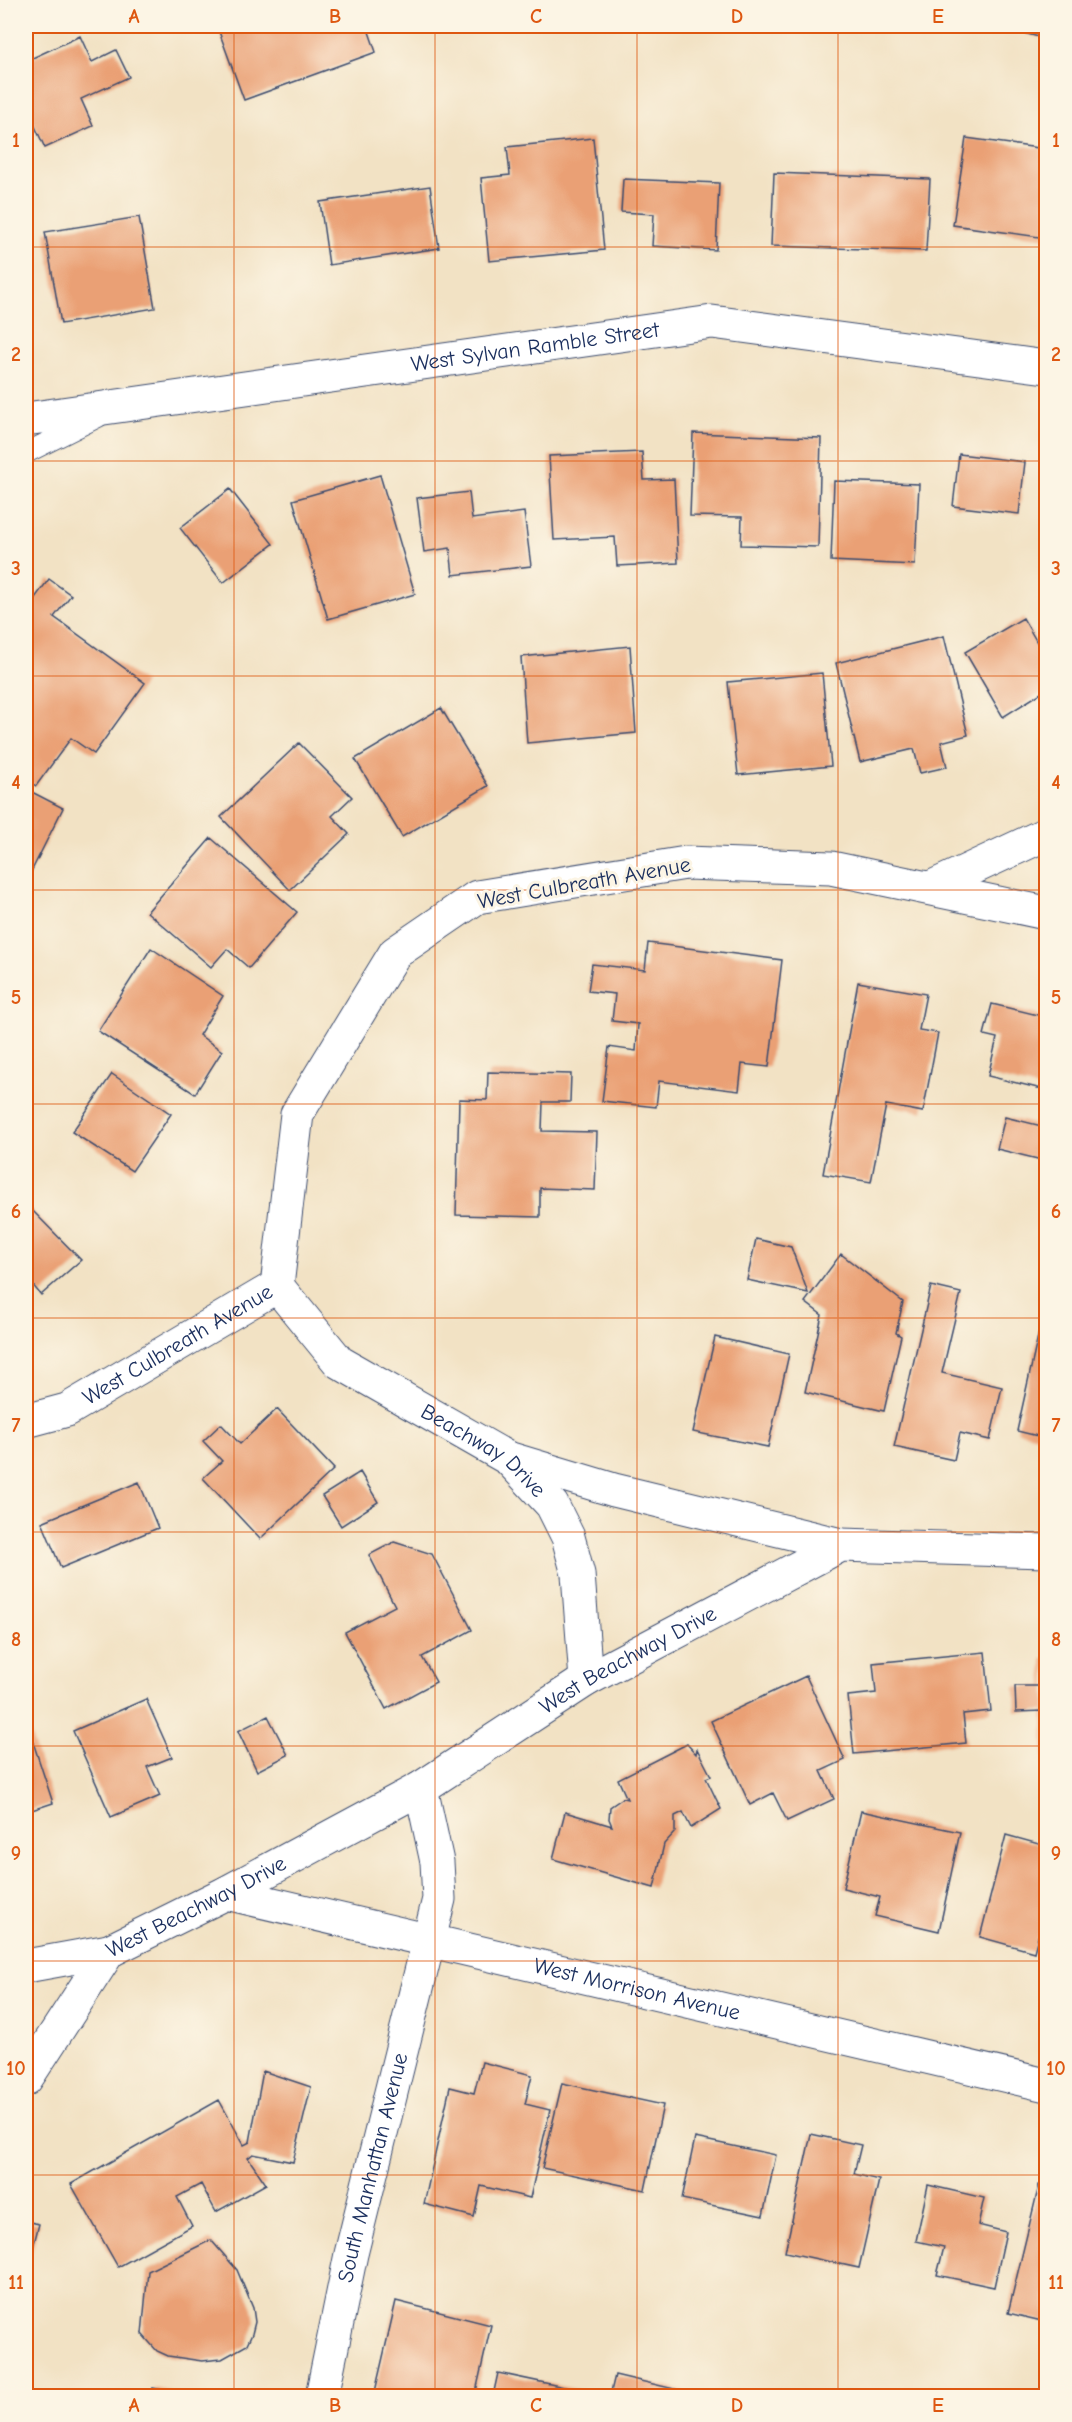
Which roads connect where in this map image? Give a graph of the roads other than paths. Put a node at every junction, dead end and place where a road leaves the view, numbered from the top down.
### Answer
1 (1047, 367) edge
2 (123, 405) junction
3 (26, 419) edge
4 (26, 453) edge
5 (1047, 834) edge
6 (930, 888) junction
7 (1047, 913) edge
8 (277, 1286) junction
9 (26, 1421) edge
10 (509, 1459) junction
11 (841, 1545) junction
12 (1047, 1551) edge
13 (586, 1680) junction
14 (421, 1788) junction
15 (226, 1893) junction
16 (427, 1939) junction
17 (108, 1951) junction
18 (26, 1966) edge
19 (26, 2079) edge
20 (1047, 2085) edge
21 (322, 2397) edge

1 - 2 street, West Sylvan Ramble Street
2 - 3 street, West Sylvan Ramble Street
2 - 4 lane
5 - 6 street
6 - 7 street, West Culbreath Avenue
6 - 8 street, West Culbreath Avenue
8 - 9 street, West Culbreath Avenue
8 - 10 street, Beachway Drive
10 - 11 street, West Beachway Drive
10 - 13 street, Beachway Drive
11 - 12 street, West Beachway Drive
11 - 13 street, West Beachway Drive
13 - 14 street, West Beachway Drive
14 - 15 street, West Beachway Drive
14 - 16 street
15 - 16 street, West Morrison Avenue
15 - 17 street, West Beachway Drive
16 - 20 street, West Morrison Avenue
16 - 21 street, South Manhattan Avenue
17 - 18 street, West Beachway Drive
17 - 19 street

